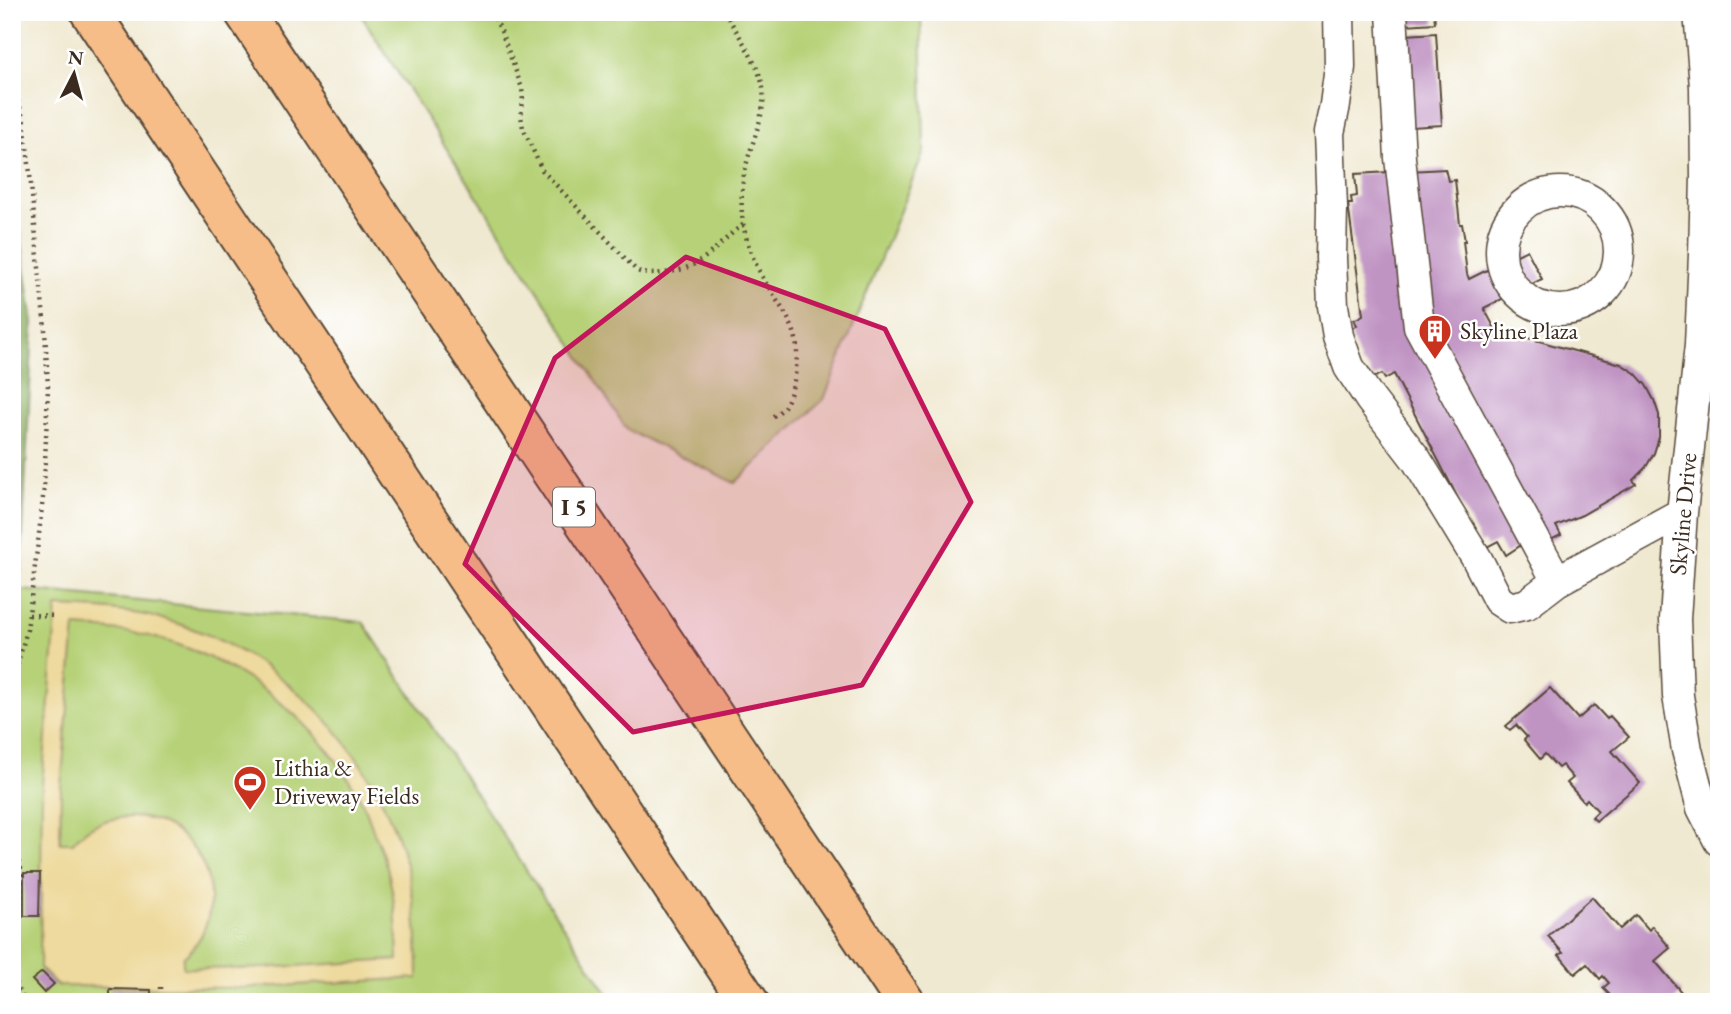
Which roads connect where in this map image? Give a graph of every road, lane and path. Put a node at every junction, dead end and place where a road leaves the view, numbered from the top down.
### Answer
1 (90, 12) edge
2 (244, 12) edge
3 (492, 12) edge
4 (725, 12) edge
5 (1339, 12) edge
6 (1392, 12) edge
7 (1699, 12) edge
8 (12, 80) edge
9 (744, 223) junction
10 (772, 417) dead end
11 (1682, 513) junction
12 (1557, 581) junction
13 (29, 615) junction
14 (57, 616) dead end
15 (12, 685) edge
16 (1719, 841) edge
17 (12, 862) edge
18 (12, 900) edge
19 (20, 900) junction
20 (12, 970) edge
21 (12, 977) edge
22 (161, 987) dead end
23 (25, 1002) edge
24 (203, 1002) edge
25 (749, 1002) edge
26 (905, 1002) edge

1 - 25 highway
2 - 26 highway, I 5
3 - 9 path
4 - 9 path
5 - 12 street
6 - 12 street
7 - 11 street, Skyline Drive
8 - 13 path
9 - 10 path
11 - 12 street
11 - 16 street, Skyline Drive
13 - 14 path
13 - 15 path
17 - 19 path
18 - 19 path
19 - 20 path
21 - 23 path
22 - 24 path

